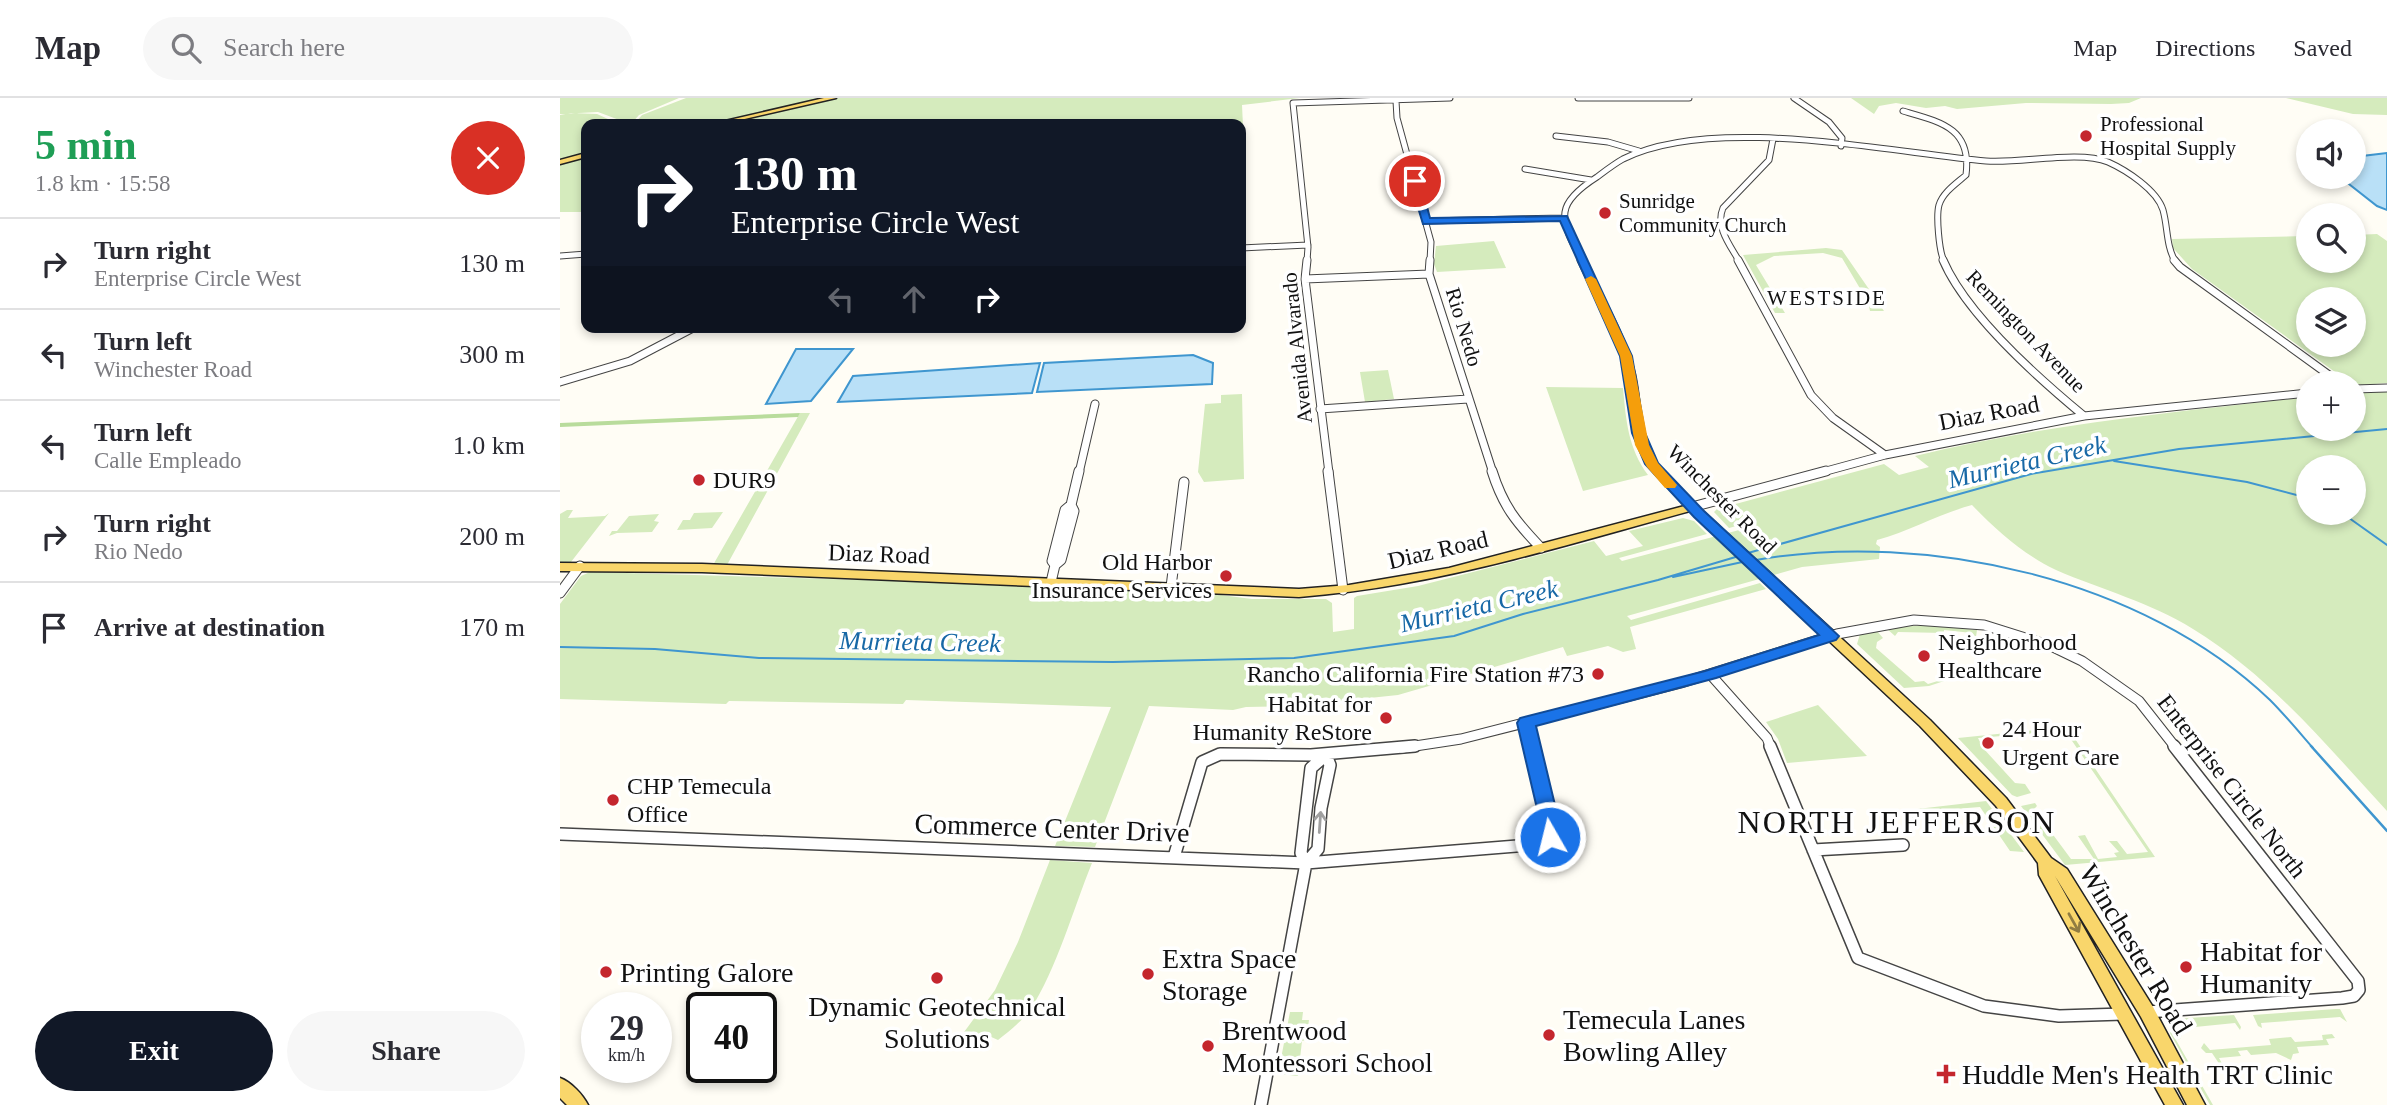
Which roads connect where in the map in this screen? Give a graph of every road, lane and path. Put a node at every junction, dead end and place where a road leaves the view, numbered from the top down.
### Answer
1 (833, 98) edge
2 (1450, 98) edge
3 (1578, 98) edge
4 (1689, 98) edge
5 (1794, 98) edge
6 (1396, 101) junction
7 (1903, 111) dead end
8 (738, 119) edge
9 (1556, 136) dead end
10 (1773, 139) junction
11 (1841, 146) junction
12 (1639, 151) junction
13 (581, 156) edge
14 (1970, 159) junction
15 (560, 162) edge
16 (1525, 169) dead end
17 (1591, 180) junction
18 (1564, 218) junction
19 (1426, 221) junction
20 (1308, 245) junction
21 (1246, 248) edge
22 (581, 254) edge
23 (560, 256) edge
24 (1429, 274) junction
25 (1305, 279) junction
26 (685, 333) edge
27 (2323, 371) edge
28 (560, 382) edge
29 (2387, 388) edge
30 (2366, 389) edge
31 (2296, 394) edge
32 (1468, 399) junction
33 (1094, 404) dead end
34 (1320, 409) junction
35 (2084, 416) junction
36 (1885, 455) junction
37 (1184, 482) dead end
38 (1692, 507) junction
39 (1541, 548) junction
40 (560, 566) edge
41 (580, 566) junction
42 (1051, 582) junction
43 (1171, 587) junction
44 (1343, 590) junction
45 (560, 593) edge
46 (1830, 636) junction
47 (1710, 674) junction
48 (1526, 723) junction
49 (1326, 755) junction
50 (560, 834) edge
51 (1903, 845) dead end
52 (1813, 850) junction
53 (1174, 857) junction
54 (2046, 862) junction
55 (1306, 863) junction
56 (2147, 1012) junction
57 (2123, 1014) junction
58 (560, 1086) edge
59 (579, 1105) edge
60 (1261, 1105) edge
61 (2174, 1105) edge
62 (2196, 1105) edge

1 - 8 main road
2 - 6 street
3 - 4 street
5 - 11 street
6 - 19 street, Rio Nedo
6 - 20 street, Avenida Alvarado
7 - 14 street
9 - 12 street
10 - 11 street
10 - 12 street
10 - 36 street
11 - 14 street
12 - 17 street
13 - 15 main road
14 - 27 street
14 - 35 street, Remington Avenue
16 - 17 street
17 - 18 street
18 - 19 street
18 - 38 street, Winchester Road
19 - 24 street, Rio Nedo
20 - 21 street
20 - 25 street, Avenida Alvarado
22 - 23 street
24 - 25 street
24 - 32 street, Rio Nedo
25 - 34 street, Avenida Alvarado
26 - 28 street
29 - 30 street
31 - 35 street, Diaz Road
32 - 34 street
32 - 39 street, Rio Nedo
33 - 42 street
34 - 44 street, Avenida Alvarado
35 - 36 street, Diaz Road
36 - 38 street, Diaz Road
37 - 43 street
38 - 39 main road, Diaz Road
38 - 46 main road, Winchester Road
39 - 44 main road, Diaz Road
40 - 41 main road, Diaz Road
41 - 42 main road, Diaz Road
41 - 45 street
42 - 43 main road, Diaz Road
43 - 44 main road, Diaz Road
46 - 47 street
46 - 54 main road, Winchester Road
46 - 56 street, Enterprise Circle North
47 - 48 street
47 - 52 street
48 - 49 street
48 - 55 street, Commerce Center Drive
49 - 53 street
55 -> 49 street
49 - 55 street
50 - 53 street, Commerce Center Drive
51 - 52 street
52 - 57 street
53 - 55 street, Commerce Center Drive
54 - 56 main road, Winchester Road
54 -> 57 main road, Winchester Road
55 - 60 street
56 - 62 main road, Winchester Road
57 - 61 main road, Winchester Road
58 - 59 main road

